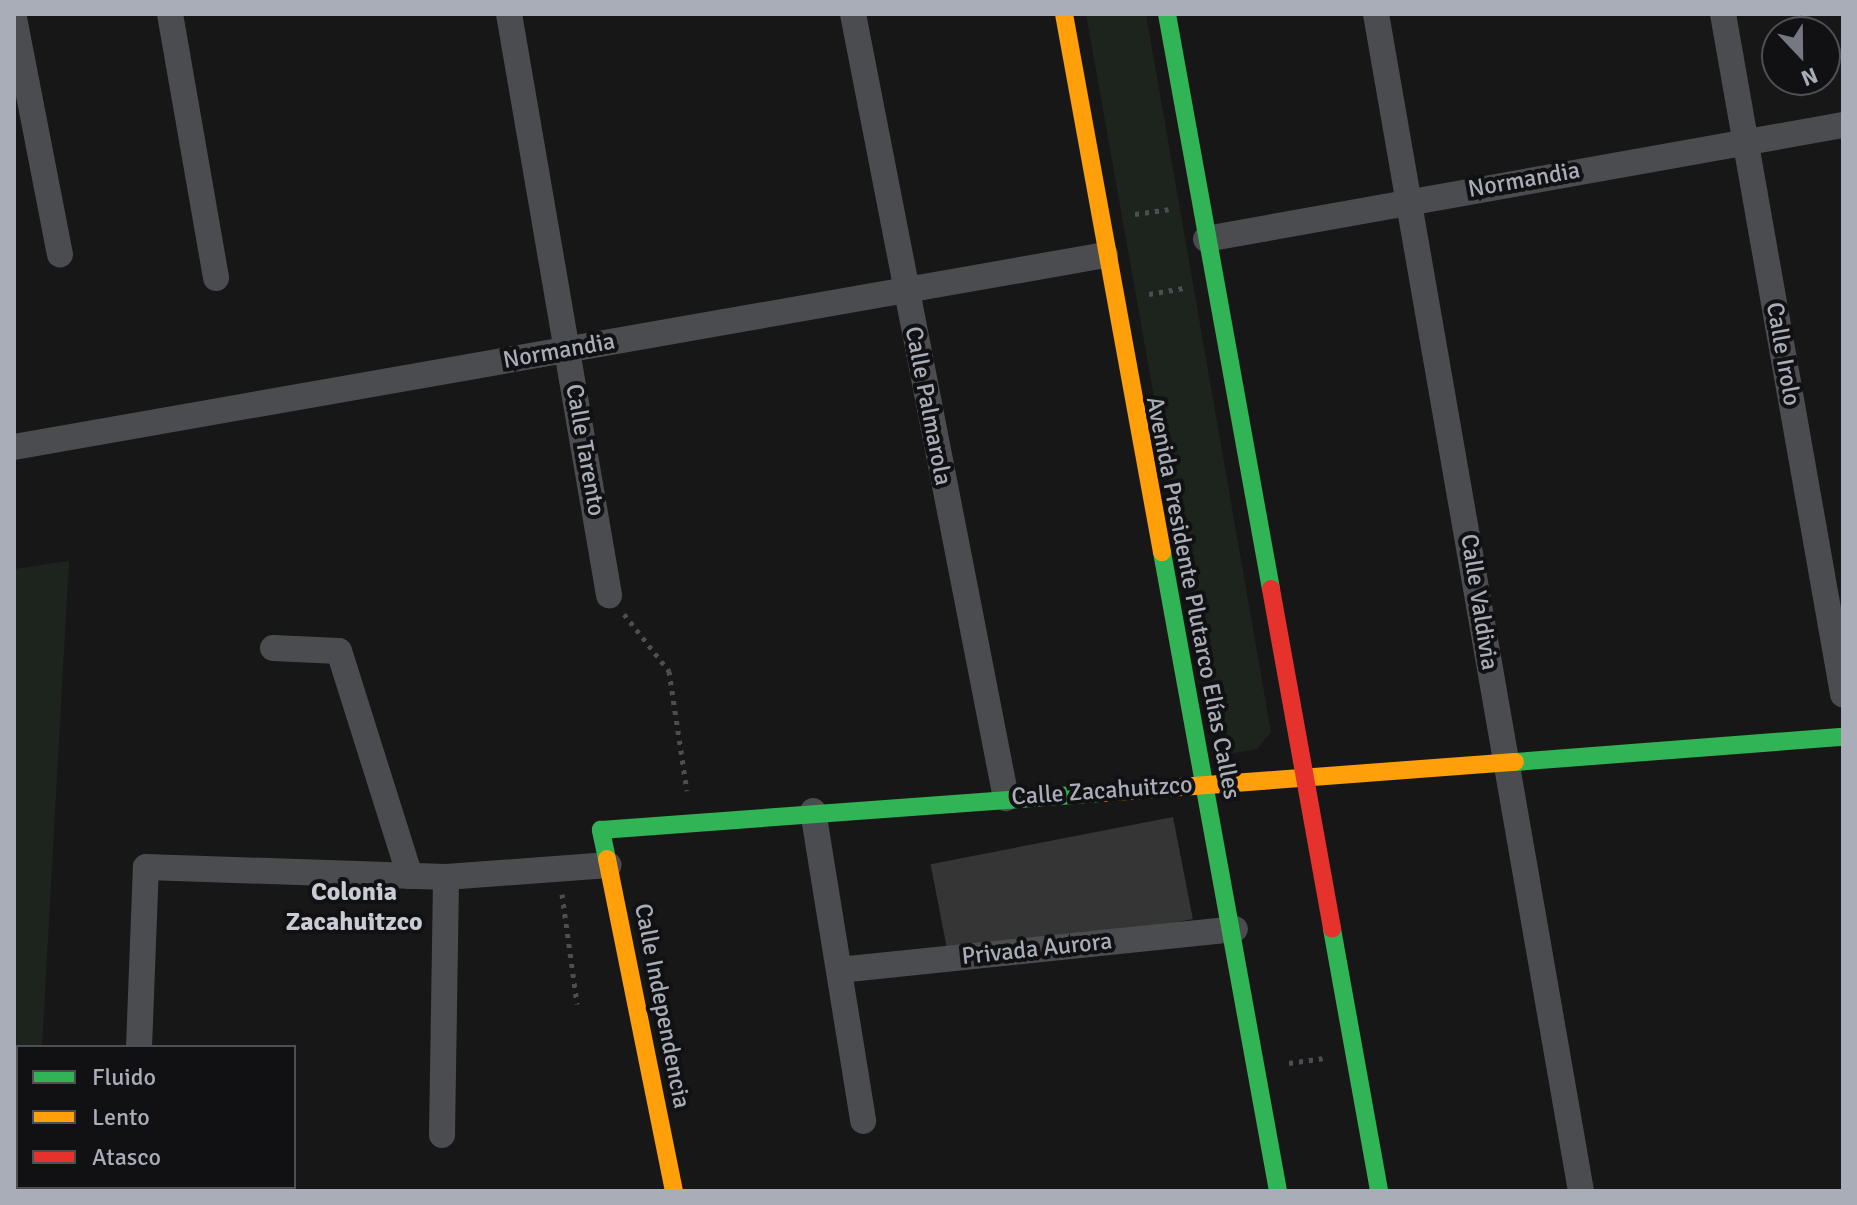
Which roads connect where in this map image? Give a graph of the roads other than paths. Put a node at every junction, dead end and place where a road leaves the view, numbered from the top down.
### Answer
1 (170, 14) edge
2 (509, 14) edge
3 (853, 14) edge
4 (1064, 14) edge
5 (1167, 14) edge
6 (1376, 14) edge
7 (1723, 14) edge
8 (14, 18) edge
9 (1843, 125) edge
10 (1745, 142) junction
11 (1412, 199) junction
12 (1206, 239) junction
13 (60, 255) dead end
14 (1105, 255) junction
15 (216, 278) dead end
16 (905, 290) junction
17 (567, 349) junction
18 (14, 447) edge
19 (609, 595) road end
20 (273, 648) dead end
21 (1843, 694) edge
22 (1843, 737) edge
23 (1505, 762) junction
24 (1304, 776) junction
25 (1203, 783) junction
26 (1006, 798) junction
27 (813, 811) junction
28 (601, 830) joint
29 (609, 865) junction
30 (410, 876) junction
31 (446, 877) junction
32 (1235, 929) junction
33 (839, 970) junction
34 (139, 1045) edge
35 (863, 1121) dead end
36 (442, 1135) dead end
37 (674, 1191) edge
38 (1278, 1191) edge
39 (1379, 1191) edge
40 (1581, 1191) edge

1 - 15 street
2 - 17 street, Calle Tarento
3 - 16 street, Calle Palmarola
4 - 14 main road, Avenida Presidente Plutarco Elías Calles
5 - 12 main road
6 - 11 street, Calle Valdivia
7 - 10 street, Calle Irolo
8 - 13 street
9 - 10 street, Normandia
10 - 11 street, Normandia
10 - 21 street, Calle Irolo
11 - 12 street, Normandia
11 - 23 street, Calle Valdivia
12 - 24 main road
14 - 16 street, Normandia
14 - 25 main road, Avenida Presidente Plutarco Elías Calles
16 - 17 street, Normandia
16 - 26 street, Calle Palmarola
17 - 18 street, Normandia
17 - 19 street, Calle Tarento
20 - 30 street
22 - 23 main road, Calle Zacahuitzco
23 - 24 main road, Calle Zacahuitzco
23 - 40 street, Calle Valdivia
24 - 25 main road, Calle Zacahuitzco
24 - 39 main road
25 - 26 main road, Calle Zacahuitzco
25 - 32 main road, Avenida Presidente Plutarco Elías Calles
26 - 27 main road, Calle Zacahuitzco
27 - 28 main road, Calle Zacahuitzco
27 - 33 street
28 - 29 main road, Calle Independencia
29 - 31 street
29 - 37 main road, Calle Independencia
30 - 31 street
30 - 34 street
31 - 36 street
32 - 33 street, Privada Aurora
32 - 38 main road, Avenida Presidente Plutarco Elías Calles
33 - 35 street

